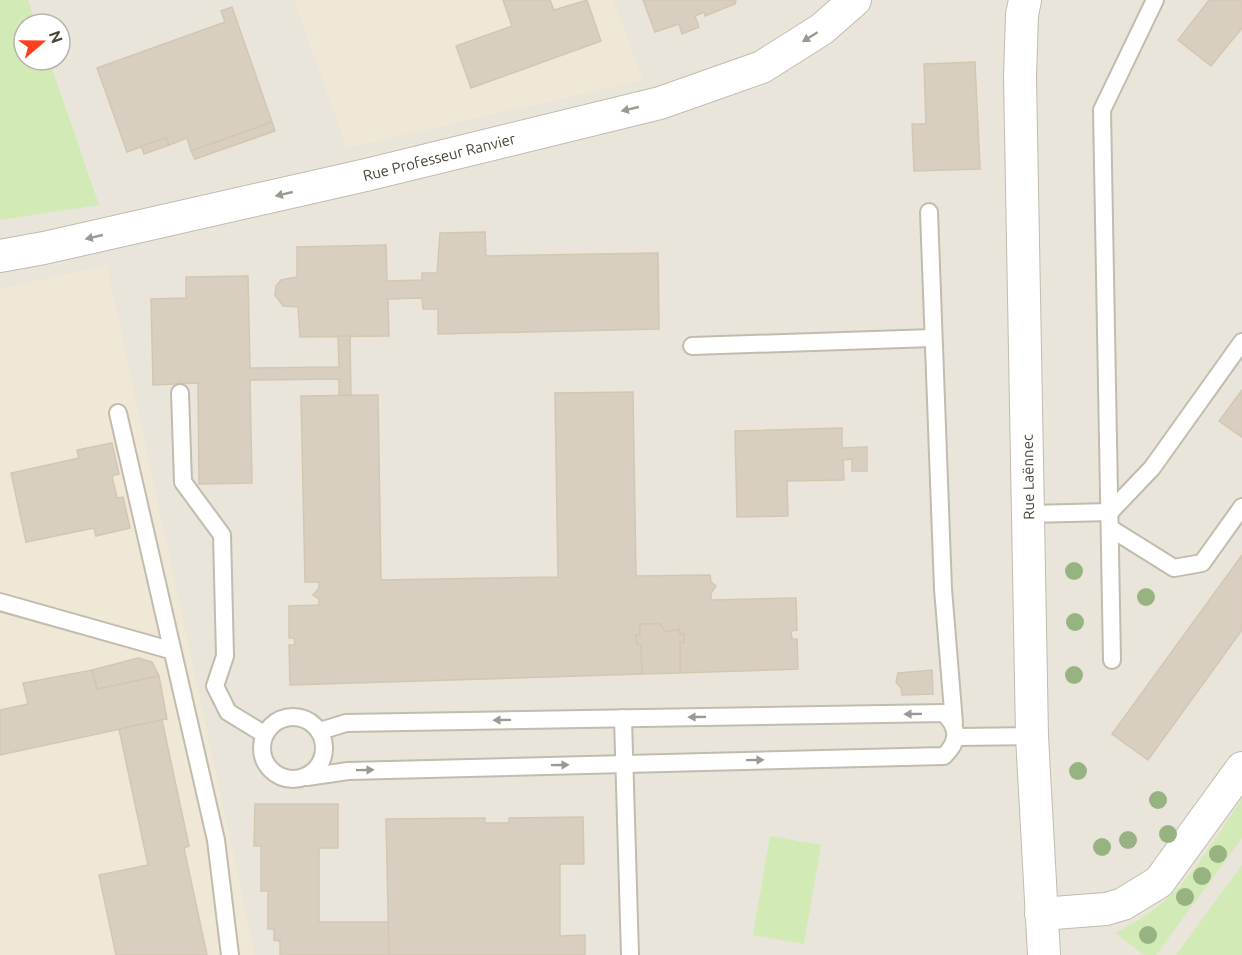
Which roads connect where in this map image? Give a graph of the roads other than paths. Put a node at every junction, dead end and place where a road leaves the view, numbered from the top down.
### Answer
1 (855, 0) edge
2 (1025, 0) edge
3 (1155, 0) edge
4 (929, 212) dead end
5 (0, 256) edge
6 (933, 338) junction
7 (1242, 342) edge
8 (692, 346) dead end
9 (180, 393) dead end
10 (118, 413) dead end
11 (1242, 507) edge
12 (1029, 514) junction
13 (1110, 520) junction
14 (0, 602) edge
15 (170, 650) junction
16 (1112, 660) dead end
17 (623, 718) junction
18 (955, 730) junction
19 (320, 731) junction
20 (264, 734) junction
21 (1032, 736) junction
22 (625, 764) junction
23 (1242, 768) edge
24 (307, 777) junction
25 (1041, 914) junction
26 (230, 955) edge
27 (630, 955) edge
28 (1044, 955) edge

1 -> 5 street, Rue Professeur Ranvier
2 - 12 street, Rue Laënnec
3 - 13 lane
4 - 6 lane
6 - 8 lane
6 - 18 lane
7 - 13 lane
9 - 20 lane
10 - 15 lane
11 - 13 lane
12 - 13 lane
12 - 21 street, Rue Laënnec
13 - 16 lane
14 - 15 lane
15 - 26 lane
18 -> 17 lane
17 -> 19 lane
17 - 22 lane
18 - 21 lane
22 -> 18 lane
19 - 20 lane
19 - 24 lane
20 - 24 lane
21 - 25 street, Rue Laënnec
24 -> 22 lane
22 - 27 lane
23 - 25 street
25 - 28 street, Rue Laënnec

